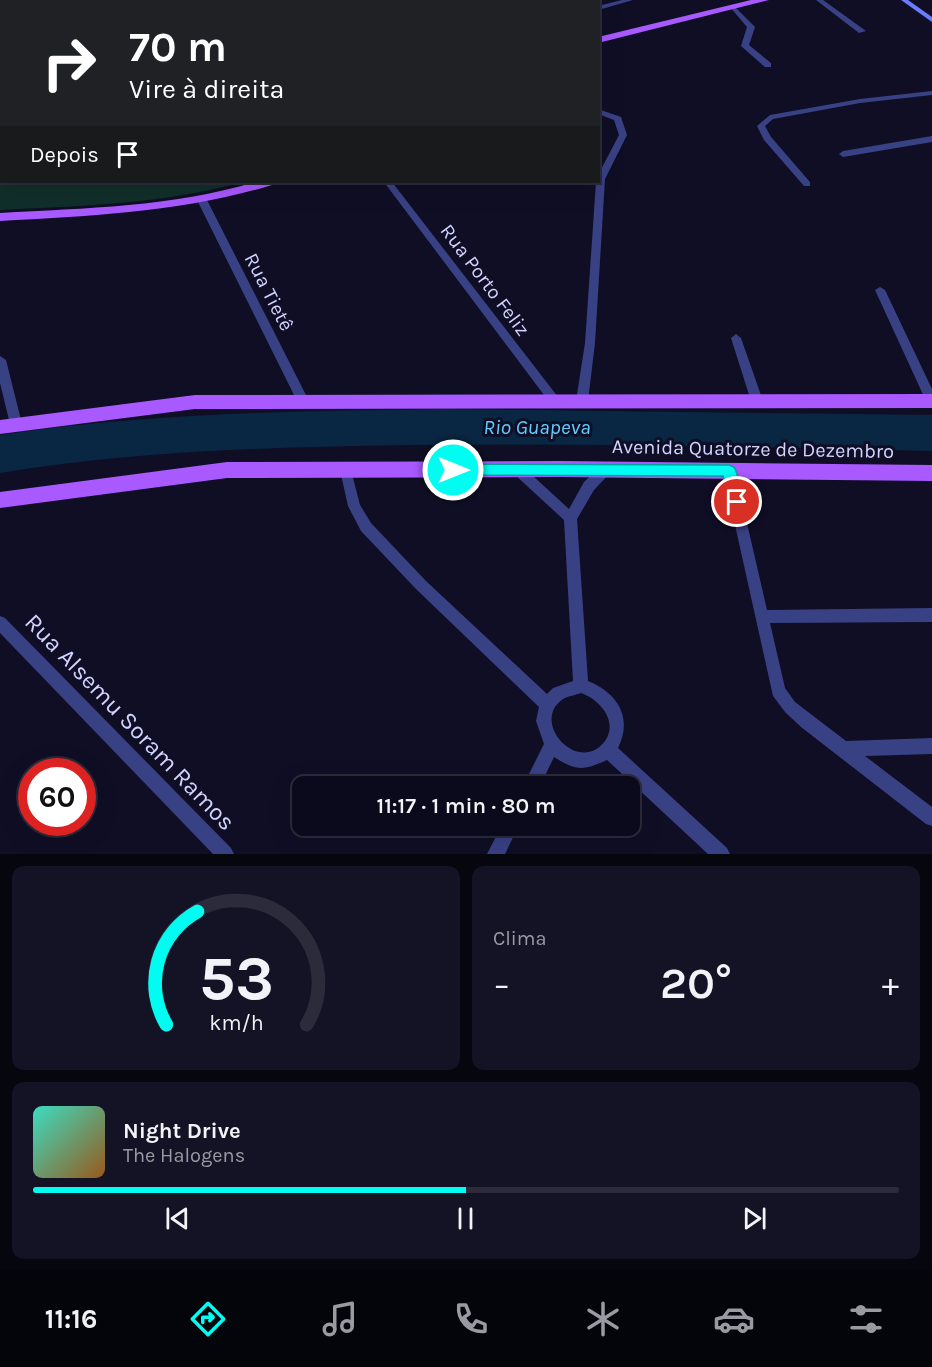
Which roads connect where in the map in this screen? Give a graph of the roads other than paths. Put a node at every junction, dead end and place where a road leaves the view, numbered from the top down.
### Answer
1 (630, 0) edge
2 (716, 0) edge
3 (764, 0) edge
4 (819, 0) edge
5 (904, 0) edge
6 (733, 7) junction
7 (600, 8) edge
8 (932, 20) edge
9 (600, 30) edge
10 (862, 31) dead end
11 (600, 40) edge
12 (768, 65) dead end
13 (932, 93) edge
14 (600, 112) edge
15 (932, 139) edge
16 (843, 154) dead end
17 (264, 183) edge
18 (389, 183) edge
19 (807, 184) dead end
20 (202, 200) junction
21 (0, 217) edge
22 (880, 290) dead end
23 (736, 338) dead end
24 (0, 360) edge
25 (554, 400) junction
26 (303, 401) junction
27 (582, 401) junction
28 (758, 401) junction
29 (932, 401) edge
30 (8, 425) edge
31 (518, 469) junction
32 (346, 470) junction
33 (606, 470) junction
34 (729, 471) junction
35 (932, 473) edge
36 (0, 500) edge
37 (570, 518) junction
38 (932, 615) edge
39 (762, 617) junction
40 (0, 623) edge
41 (581, 686) junction
42 (547, 704) junction
43 (552, 745) junction
44 (932, 746) edge
45 (843, 749) junction
46 (608, 750) junction
47 (536, 776) edge
48 (932, 818) edge
49 (505, 836) edge
50 (225, 854) edge
51 (496, 854) edge
52 (722, 854) edge

1 - 7 street
2 - 9 main road
3 - 6 main road
4 - 10 street
5 - 8 street
6 - 11 main road
6 - 12 street
13 - 19 street
14 - 27 street
15 - 16 street
17 - 20 main road
18 - 25 street, Rua Porto Feliz
20 - 21 main road
20 - 26 street, Rua Tietê
22 - 29 street
23 - 28 street
24 - 30 street
25 - 26 main road
25 - 27 main road
26 - 30 main road
27 - 28 main road
28 - 29 main road
31 - 32 main road, Avenida Quatorze de Dezembro
31 - 33 main road, Avenida Quatorze de Dezembro
31 - 37 street
32 - 36 main road, Avenida Quatorze de Dezembro
32 - 42 street
33 - 34 main road, Avenida Quatorze de Dezembro
33 - 37 street
34 - 35 main road, Avenida Quatorze de Dezembro
34 - 39 street
37 - 41 street
38 - 39 street
39 - 45 street
40 - 50 street, Rua Alsemu Soram Ramos
41 - 42 street
41 - 46 street
42 - 43 street
43 - 46 street
43 - 47 street
44 - 45 street
45 - 48 street
46 - 52 street
49 - 51 street

